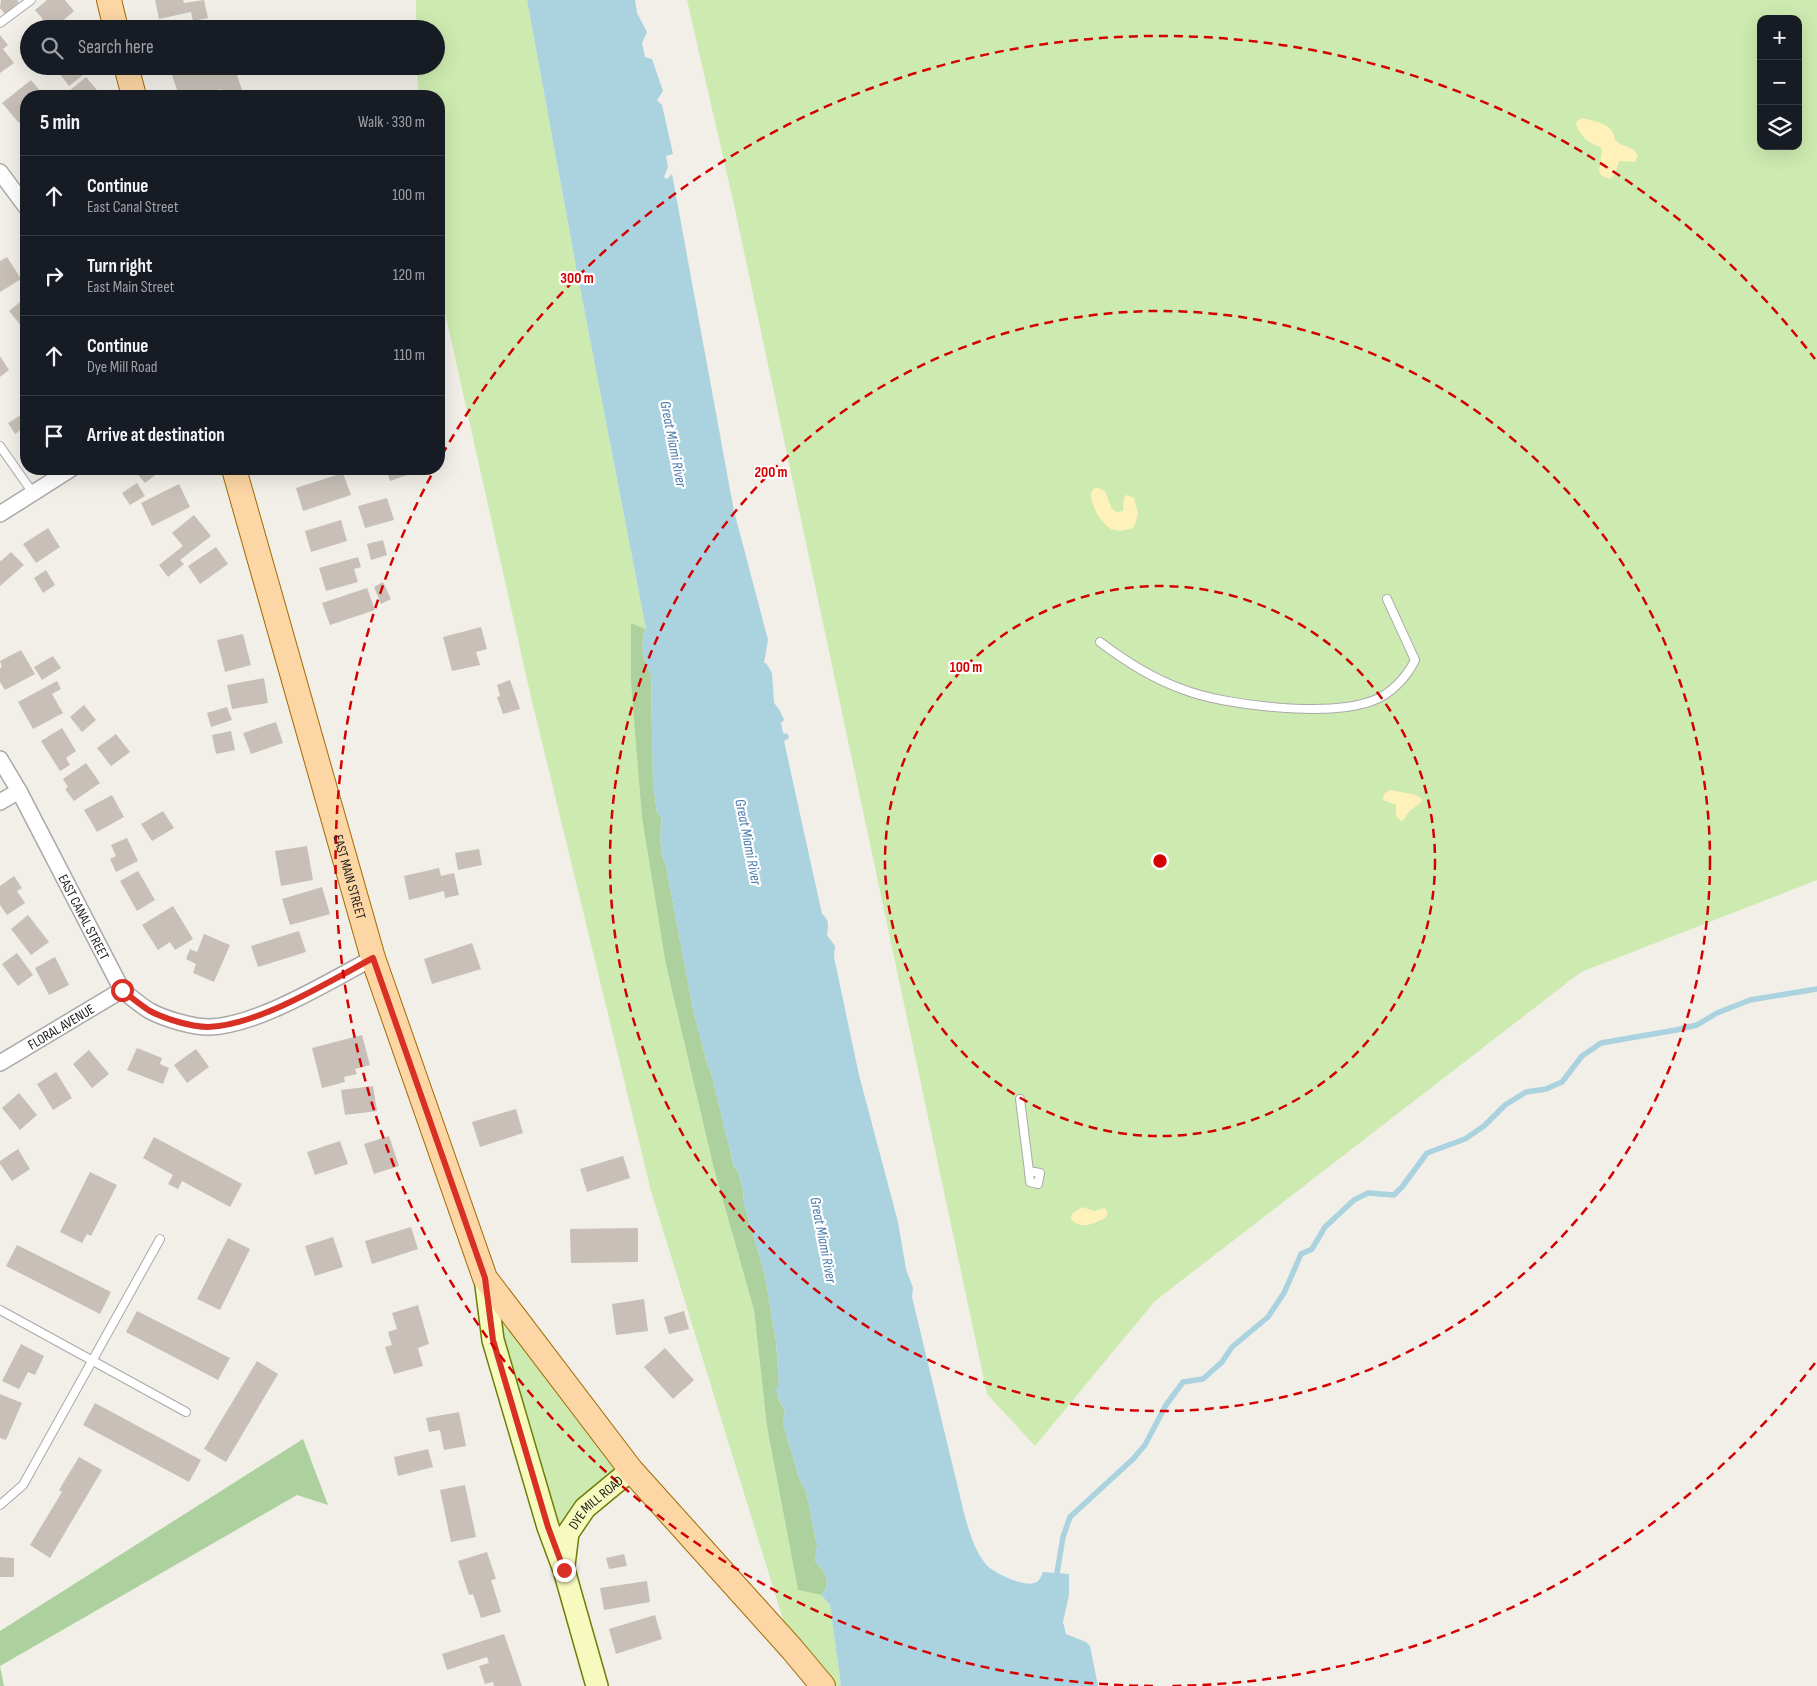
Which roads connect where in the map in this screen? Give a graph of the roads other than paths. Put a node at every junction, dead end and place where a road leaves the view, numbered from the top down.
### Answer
1 (31, 0) edge
2 (109, 0) edge
3 (114, 20) edge
4 (0, 23) edge
5 (128, 75) edge
6 (132, 90) edge
7 (0, 173) edge
8 (20, 198) edge
9 (0, 446) edge
10 (20, 474) edge
11 (20, 475) edge
12 (62, 475) edge
13 (236, 475) edge
14 (33, 493) junction
15 (0, 514) edge
16 (1387, 599) dead end
17 (1100, 642) dead end
18 (0, 759) edge
19 (19, 791) junction
20 (0, 802) edge
21 (373, 958) junction
22 (122, 990) junction
23 (0, 1063) edge
24 (1020, 1099) dead end
25 (1029, 1171) dead end
26 (160, 1239) dead end
27 (485, 1278) junction
28 (0, 1310) edge
29 (92, 1361) junction
30 (186, 1412) dead end
31 (631, 1470) junction
32 (0, 1505) edge
33 (564, 1570) junction
34 (596, 1686) edge
35 (823, 1686) edge

1 - 4 lane
2 - 3 main road
5 - 6 main road
7 - 8 street
9 - 10 lane
11 - 14 lane
12 - 14 street
13 - 21 main road, EAST MAIN STREET
14 - 15 street
16 - 17 lane
18 - 19 street, EAST CANAL STREET
19 - 20 street
19 - 22 street, EAST CANAL STREET
21 - 22 street, EAST CANAL STREET
21 - 27 main road, EAST MAIN STREET
22 - 23 street, FLORAL AVENUE
24 - 25 lane
26 - 29 lane
27 - 31 main road, EAST MAIN STREET
27 - 33 street, DYE MILL ROAD
28 - 29 lane
29 - 30 lane
29 - 32 lane
31 - 33 street, DYE MILL ROAD
31 - 35 main road, EAST MAIN STREET
33 - 34 street, DYE MILL ROAD

